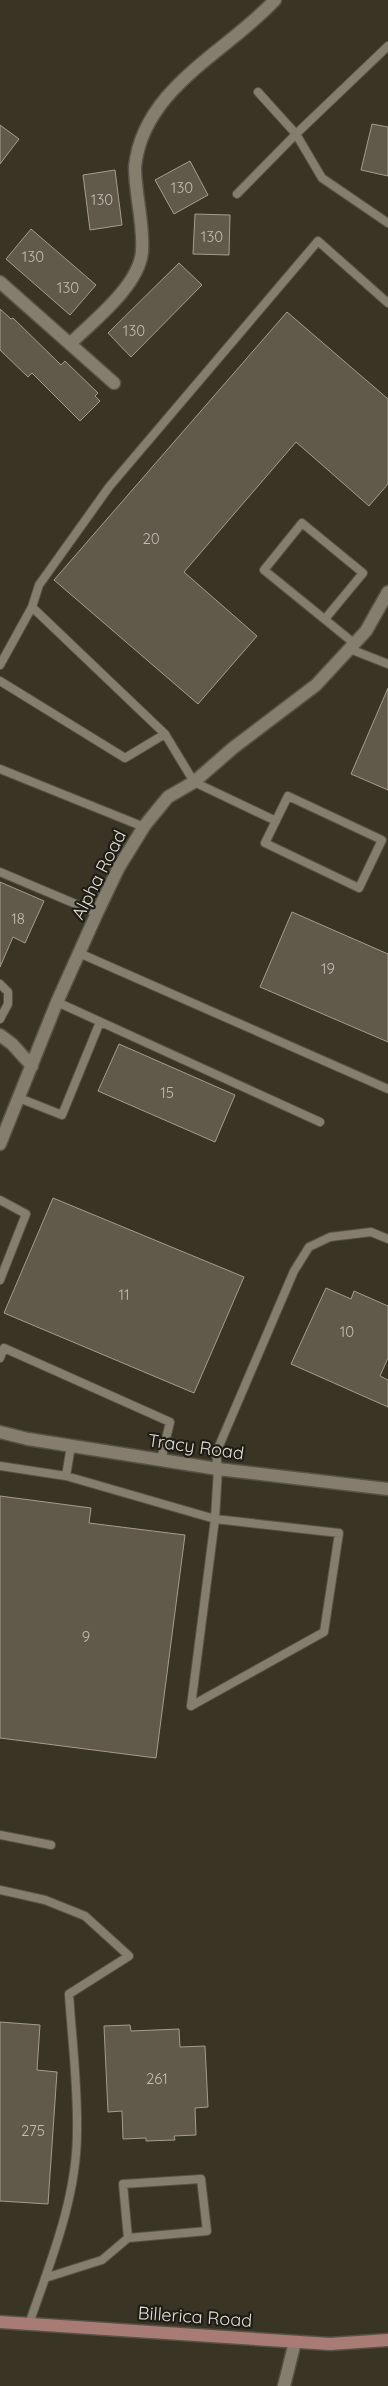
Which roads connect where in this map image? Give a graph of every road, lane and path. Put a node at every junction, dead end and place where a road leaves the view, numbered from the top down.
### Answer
1 (274, 0) edge
2 (388, 46) edge
3 (258, 92) dead end
4 (296, 134) junction
5 (237, 194) dead end
6 (388, 223) edge
7 (0, 282) edge
8 (388, 303) edge
9 (70, 344) junction
10 (114, 383) dead end
11 (388, 592) edge
12 (32, 607) junction
13 (325, 619) junction
14 (352, 647) junction
15 (388, 664) edge
16 (0, 666) edge
17 (0, 681) edge
18 (165, 734) junction
19 (0, 769) edge
20 (194, 782) junction
21 (276, 821) junction
22 (144, 827) junction
23 (0, 872) edge
24 (98, 913) junction
25 (79, 953) junction
26 (0, 984) edge
27 (57, 1002) junction
28 (0, 1019) edge
29 (100, 1022) junction
30 (0, 1035) edge
31 (32, 1066) junction
32 (388, 1089) edge
33 (19, 1098) junction
34 (320, 1122) dead end
35 (0, 1144) edge
36 (0, 1200) edge
37 (388, 1239) edge
38 (3, 1263) edge
39 (0, 1280) edge
40 (2, 1347) edge
41 (0, 1358) edge
42 (0, 1432) edge
43 (71, 1446) junction
44 (160, 1460) junction
45 (0, 1466) edge
46 (218, 1469) junction
47 (66, 1476) junction
48 (388, 1490) edge
49 (215, 1519) junction
50 (0, 1835) edge
51 (51, 1845) dead end
52 (0, 1890) edge
53 (128, 2238) junction
54 (45, 2278) junction
55 (0, 2322) edge
56 (29, 2324) junction
57 (388, 2340) edge
58 (295, 2342) junction
59 (284, 2386) edge

1 - 9 street
2 - 4 lane
3 - 4 lane
4 - 5 lane
4 - 6 lane
7 - 9 street
8 - 12 lane
9 - 10 street
11 - 14 street, Alpha Road
12 - 16 lane
12 - 18 lane
13 - 13 lane
13 - 14 lane
14 - 15 lane
14 - 20 street, Alpha Road
17 - 18 lane
18 - 20 lane
19 - 22 lane
20 - 21 lane
20 - 22 street, Alpha Road
21 - 21 lane
22 - 24 street, Alpha Road
23 - 24 lane
24 - 25 street, Alpha Road
25 - 27 street, Alpha Road
25 - 32 lane
26 - 28 lane
27 - 29 lane
27 - 31 street, Alpha Road
29 - 33 lane
29 - 34 lane
30 - 31 street
31 - 33 street, Alpha Road
33 - 35 street, Alpha Road
36 - 38 lane
37 - 46 lane
38 - 39 lane
40 - 41 lane
40 - 44 lane
42 - 43 street, Tracy Road
43 - 44 street, Tracy Road
43 - 47 lane
44 - 46 street, Tracy Road
45 - 47 lane
46 - 48 street, Tracy Road
46 - 49 lane
47 - 49 lane
49 - 49 lane
50 - 51 lane
52 - 54 lane
53 - 53 lane
53 - 54 lane
54 - 56 lane
55 - 56 main road, Billerica Road
56 - 58 main road, Billerica Road
57 - 58 main road, Billerica Road
58 - 59 street

